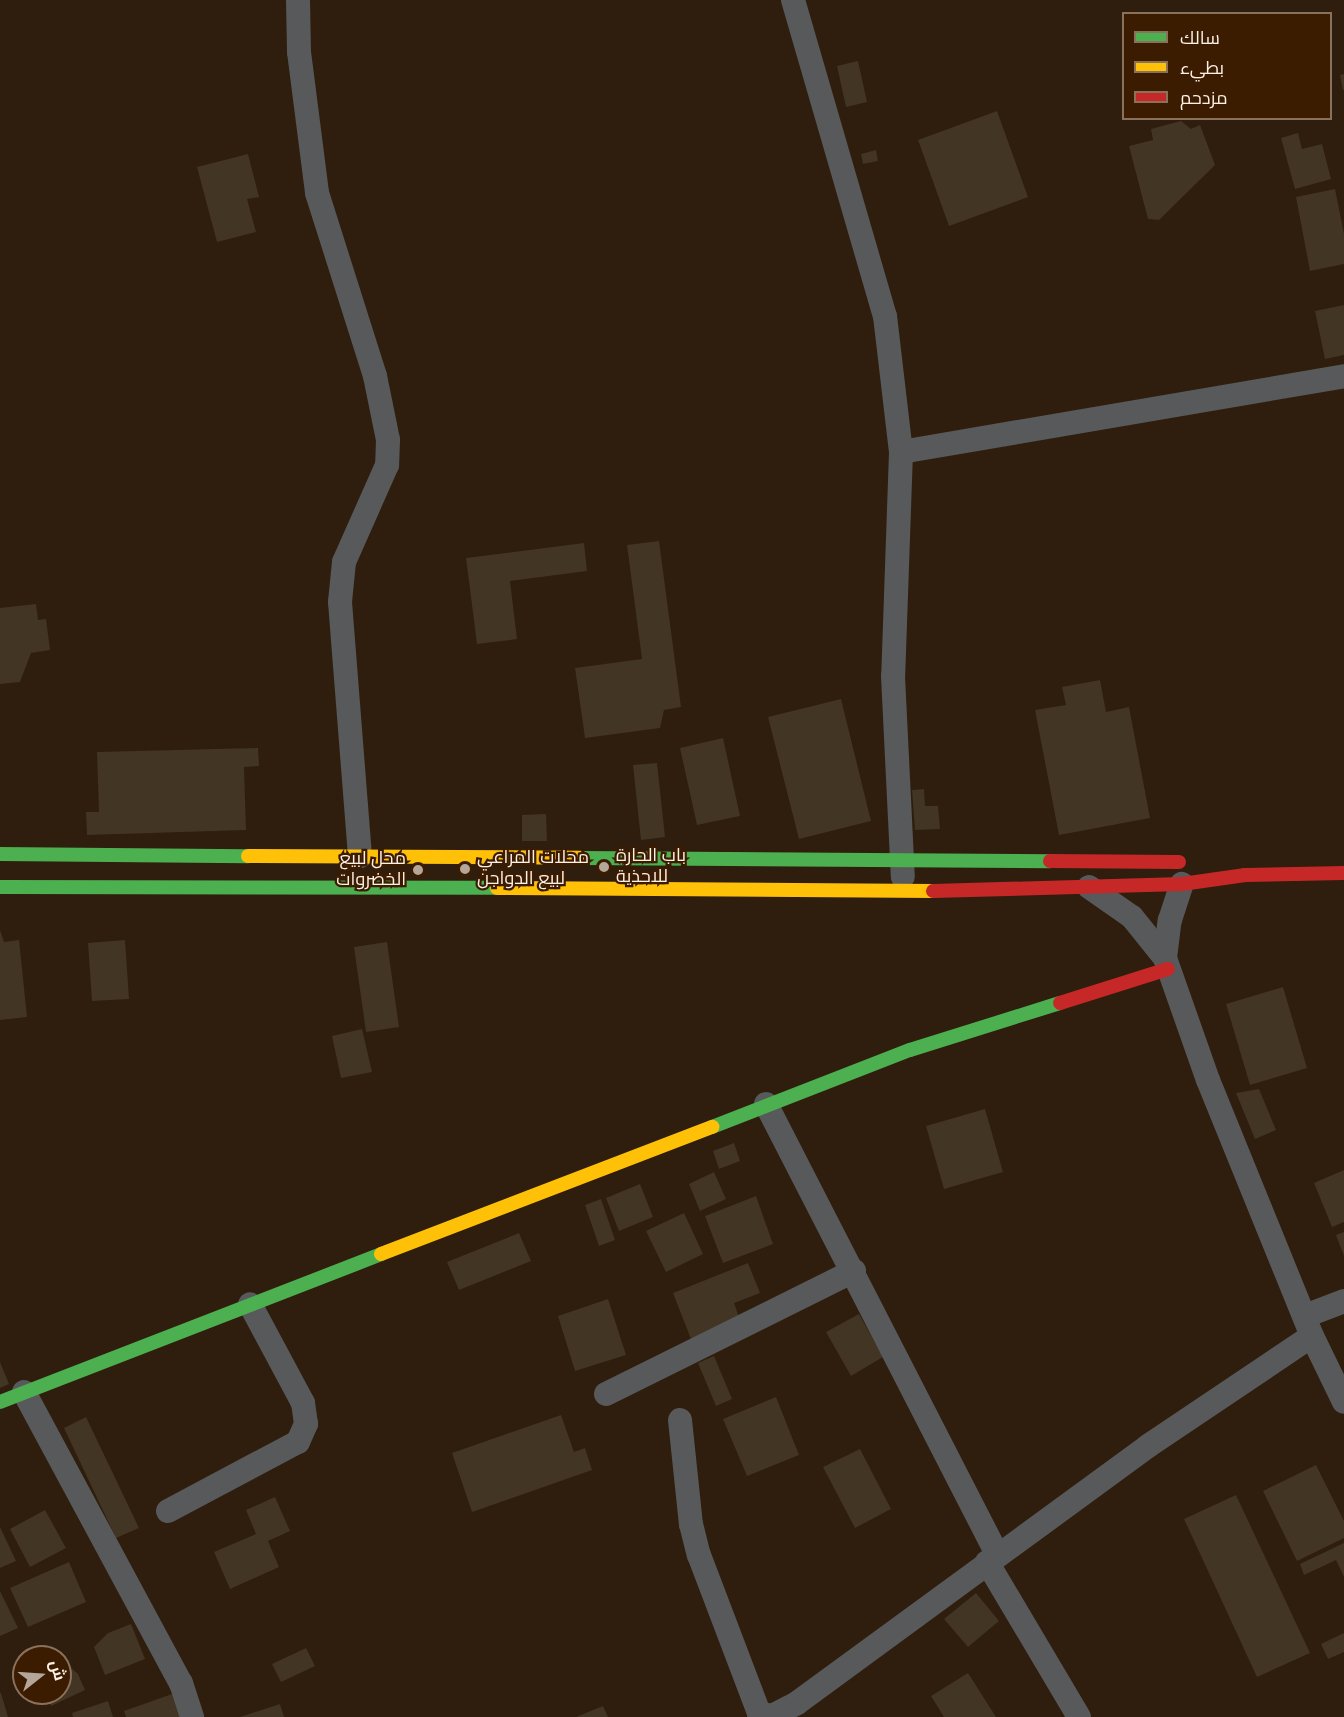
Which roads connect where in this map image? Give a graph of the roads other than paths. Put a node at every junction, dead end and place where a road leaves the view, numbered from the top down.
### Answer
1 (298, 0) edge
2 (793, 0) edge
3 (1344, 376) edge
4 (901, 452) junction
5 (0, 854) edge
6 (360, 856) junction
7 (644, 858) junction
8 (900, 861) junction
9 (1210, 866) dead end
10 (1185, 873) junction
11 (1344, 873) edge
12 (1245, 874) junction
13 (0, 887) edge
14 (1089, 887) junction
15 (646, 889) junction
16 (905, 892) junction
17 (1167, 964) junction
18 (766, 1104) junction
19 (854, 1271) junction
20 (1344, 1301) edge
21 (250, 1304) junction
22 (1308, 1326) junction
23 (24, 1392) junction
24 (606, 1394) dead end
25 (0, 1402) edge
26 (1344, 1402) edge
27 (680, 1420) dead end
28 (168, 1511) dead end
29 (992, 1558) junction
30 (801, 1710) edge
31 (192, 1717) edge
32 (1079, 1717) edge

1 - 6 street
2 - 4 street
3 - 4 street
4 - 8 street
5 - 6 main road
6 - 7 main road
7 - 8 main road
7 - 15 main road
8 - 10 main road
8 - 16 street
9 - 12 main road
10 - 12 main road
10 - 14 main road
10 - 17 street
11 - 12 main road
13 - 15 main road
14 - 16 main road
14 - 17 street
15 - 16 main road
17 - 18 main road
17 - 22 street
18 - 19 street
18 - 21 main road
19 - 24 street
19 - 29 street
20 - 22 street
21 - 23 main road
21 - 28 street
22 - 26 street
22 - 29 street
23 - 25 main road
23 - 31 street
27 - 30 street
29 - 30 street
29 - 32 street

